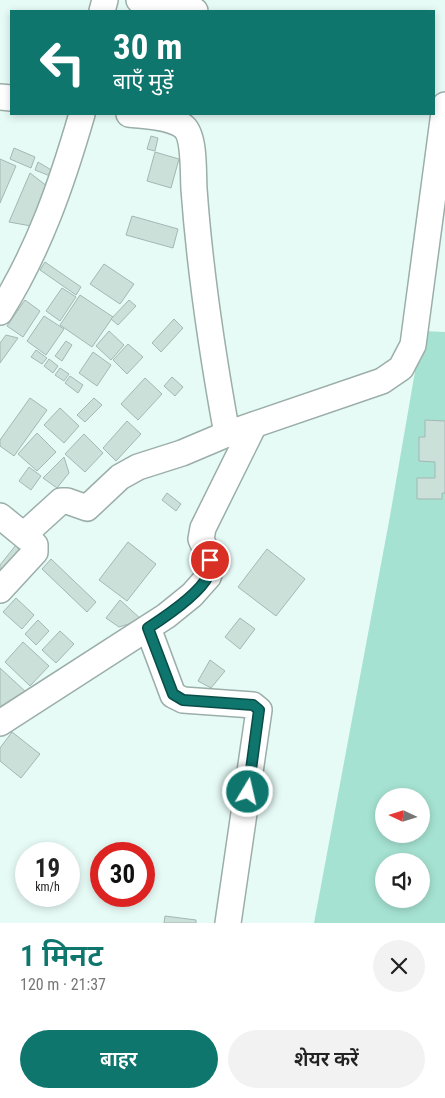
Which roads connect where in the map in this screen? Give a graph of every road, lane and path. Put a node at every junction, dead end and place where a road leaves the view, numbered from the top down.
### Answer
1 (139, 0) edge
2 (190, 10) edge
3 (445, 105) edge
4 (82, 115) edge
5 (135, 115) edge
6 (432, 201) junction
7 (445, 223) edge
8 (0, 312) edge
9 (254, 425) junction
10 (227, 434) junction
11 (0, 516) edge
12 (27, 538) junction
13 (0, 590) edge
14 (148, 628) junction
15 (0, 723) edge
16 (228, 923) edge

1 - 2 street
3 - 6 street
4 - 8 street
5 - 10 street
6 - 7 street
6 - 9 street
9 - 10 street
9 - 14 street
10 - 12 street
11 - 12 street
12 - 13 street
14 - 15 street
14 - 16 street

